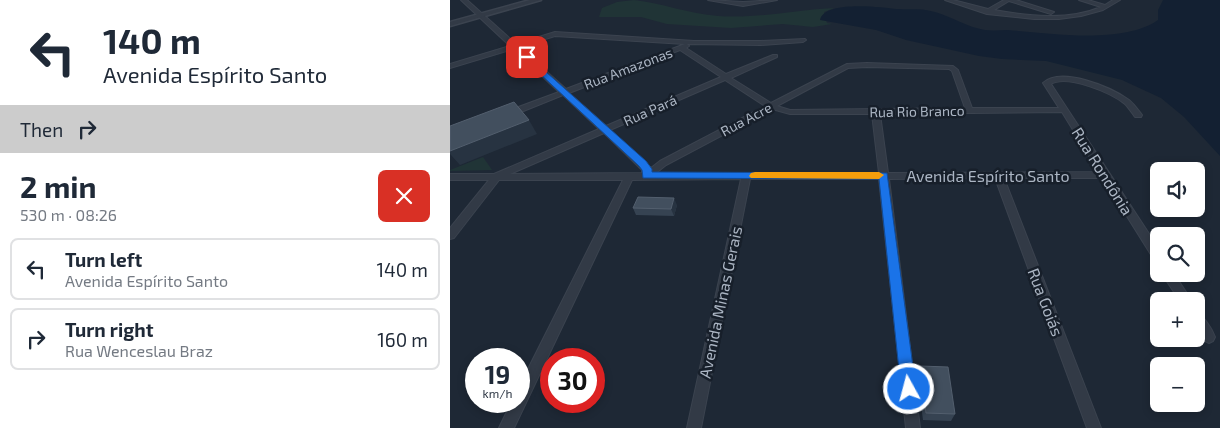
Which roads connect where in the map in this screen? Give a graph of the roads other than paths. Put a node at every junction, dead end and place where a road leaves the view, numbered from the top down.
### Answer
1 (464, 0) edge
2 (528, 0) edge
3 (538, 0) edge
4 (710, 0) edge
5 (774, 0) edge
6 (948, 0) edge
7 (1009, 0) edge
8 (1082, 0) edge
9 (1117, 0) edge
10 (1107, 7) junction
11 (986, 12) junction
12 (480, 14) junction
13 (1064, 16) junction
14 (450, 22) edge
15 (803, 40) dead end
16 (694, 43) junction
17 (514, 46) junction
18 (681, 48) junction
19 (775, 56) dead end
20 (450, 66) edge
21 (726, 77) junction
22 (564, 92) junction
23 (770, 106) junction
24 (969, 110) junction
25 (1064, 110) junction
26 (876, 111) junction
27 (1138, 115) dead end
28 (503, 116) edge
29 (605, 130) junction
30 (884, 175) junction
31 (998, 175) junction
32 (1106, 175) junction
33 (497, 176) junction
34 (629, 176) junction
35 (647, 176) junction
36 (746, 176) junction
37 (450, 177) edge
38 (450, 235) edge
39 (1150, 244) edge
40 (1205, 331) edge
41 (1209, 337) dead end
42 (506, 428) edge
43 (694, 428) edge
44 (913, 428) edge
45 (1094, 428) edge

1 - 12 street
2 - 12 street
3 - 12 street
4 - 5 street
6 - 11 street
7 - 11 street
7 - 13 street
8 - 10 street
9 - 10 street
10 - 13 street
11 - 13 street
12 - 14 street
12 - 17 street
15 - 16 street
16 - 17 street
16 - 18 street, Rua Amazonas
17 - 20 street
17 - 22 street
18 - 21 street, Rua Rio Branco
18 - 22 street, Rua Amazonas
19 - 21 street, Rua Pará
21 - 23 street, Rua Rio Branco
21 - 29 street, Rua Pará
22 - 28 street, Rua Amazonas
22 - 29 street
23 - 24 street, Rua Acre
23 - 26 street, Rua Rio Branco
23 - 35 street, Rua Acre
24 - 25 street, Rua Rio Branco
24 - 26 street, Rua Rio Branco
25 - 27 street, Rua Rondônia
25 - 32 street, Rua Rondônia
26 - 30 street
29 - 33 street, Rua Pará
29 - 35 street
30 - 31 street, Avenida Espírito Santo
30 - 36 street, Avenida Espírito Santo
30 - 44 street
31 - 32 street, Avenida Espírito Santo
31 - 45 street, Rua Goiás
32 - 39 street, Rua Rondônia
33 - 34 street, Avenida Espírito Santo
33 - 37 street, Avenida Espírito Santo
33 - 38 street
34 - 35 street, Avenida Espírito Santo
34 - 42 street
35 - 36 street, Avenida Espírito Santo
36 - 43 street, Avenida Minas Gerais
40 - 41 street

